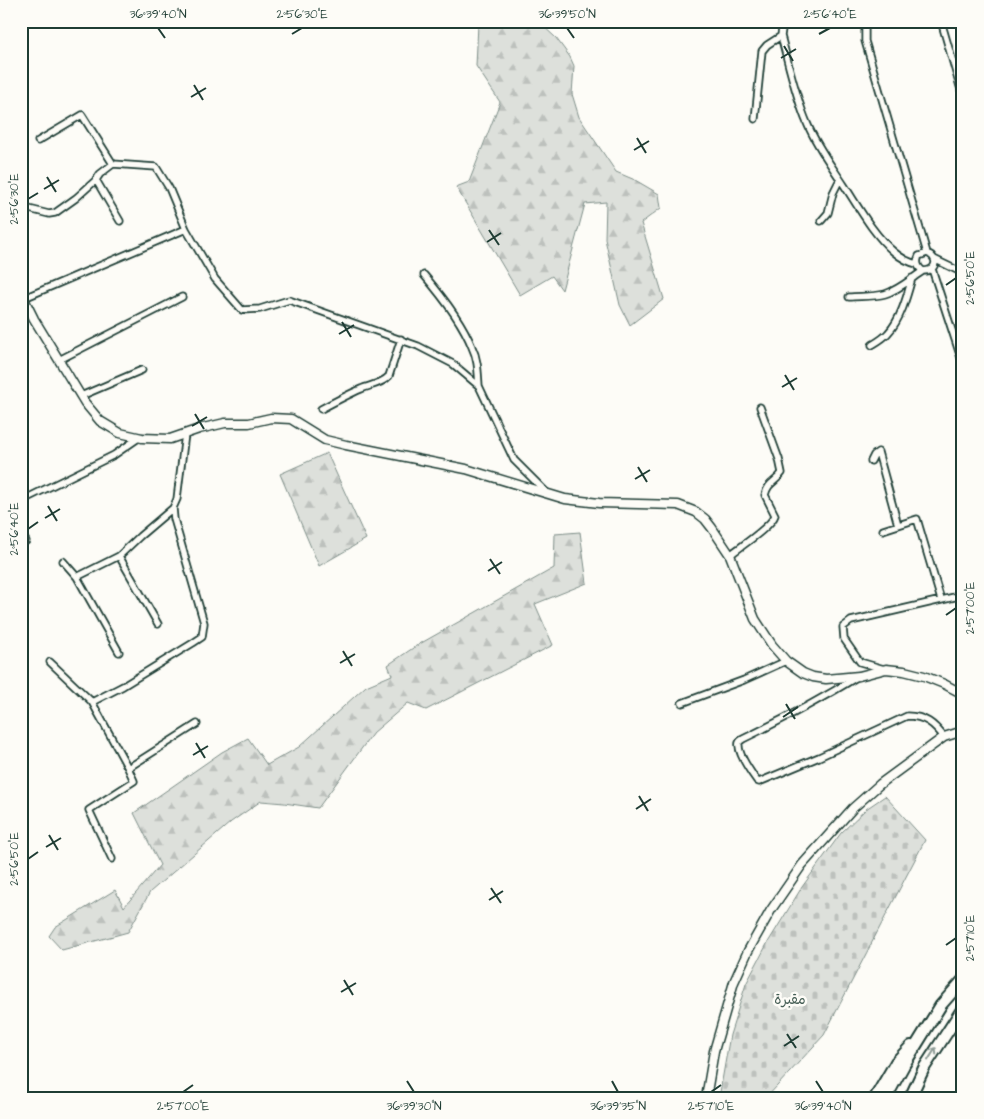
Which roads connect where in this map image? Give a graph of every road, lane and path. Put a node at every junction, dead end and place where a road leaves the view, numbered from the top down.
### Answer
1 (786, 21) edge
2 (865, 21) edge
3 (941, 21) edge
4 (781, 36) junction
5 (963, 97) edge
6 (755, 119) dead end
7 (38, 141) dead end
8 (113, 164) junction
9 (840, 179) junction
10 (96, 180) junction
11 (21, 206) edge
12 (120, 221) dead end
13 (821, 221) dead end
14 (186, 229) junction
15 (927, 253) junction
16 (934, 259) junction
17 (917, 264) junction
18 (932, 269) junction
19 (923, 271) junction
20 (963, 274) edge
21 (424, 275) dead end
22 (912, 278) junction
23 (23, 296) edge
24 (849, 297) dead end
25 (182, 298) dead end
26 (401, 339) junction
27 (872, 346) dead end
28 (59, 360) junction
29 (963, 364) edge
30 (142, 370) dead end
31 (479, 386) junction
32 (81, 396) junction
33 (760, 407) dead end
34 (320, 408) dead end
35 (185, 434) junction
36 (140, 438) junction
37 (871, 461) dead end
38 (548, 494) junction
39 (21, 501) edge
40 (173, 508) junction
41 (898, 525) junction
42 (882, 530) dead end
43 (21, 534) edge
44 (26, 541) dead end
45 (730, 555) junction
46 (119, 556) junction
47 (63, 561) dead end
48 (77, 577) junction
49 (963, 595) edge
50 (942, 600) junction
51 (158, 624) dead end
52 (119, 652) dead end
53 (786, 661) junction
54 (50, 662) dead end
55 (886, 669) junction
56 (859, 676) junction
57 (963, 694) edge
58 (92, 702) junction
59 (682, 703) dead end
60 (197, 724) dead end
61 (963, 730) edge
62 (944, 737) junction
63 (128, 768) junction
64 (112, 859) dead end
65 (963, 980) edge
66 (963, 1008) edge
67 (925, 1030) junction
68 (706, 1098) edge
69 (875, 1098) edge
70 (886, 1098) edge
71 (910, 1098) edge

1 - 4 street
2 - 15 street
3 - 5 street
4 - 6 street
4 - 9 street
7 - 8 street
8 - 10 street
8 - 14 street
9 - 13 street
9 - 17 street
10 - 11 street
10 - 12 street
14 - 23 street
14 - 26 street
15 - 16 street
15 - 17 street
16 - 18 street
16 - 20 street
17 - 19 street
18 - 19 street
18 - 29 street
19 - 22 street
21 - 31 street
22 - 24 street
22 - 27 street
23 - 28 street
25 - 28 street
26 - 31 street
26 - 34 street
28 - 32 street
30 - 32 street
31 - 38 street
32 - 36 street
33 - 45 street
35 - 36 street
35 - 38 street
35 - 40 street
36 - 39 street
37 - 41 street
38 - 45 street
40 - 46 street
40 - 58 street
41 - 42 street
41 - 50 street
43 - 44 street
45 - 53 street
46 - 48 street
46 - 51 street
47 - 48 street
48 - 52 street
49 - 50 street
50 - 55 street
53 - 56 street
53 - 59 street
54 - 58 street
55 - 56 street
55 - 57 street
56 - 62 street
58 - 63 street
60 - 63 street
61 - 62 street
62 - 68 street
63 - 64 street
65 - 67 highway
71 -> 66 highway
67 - 69 highway
67 - 70 highway

